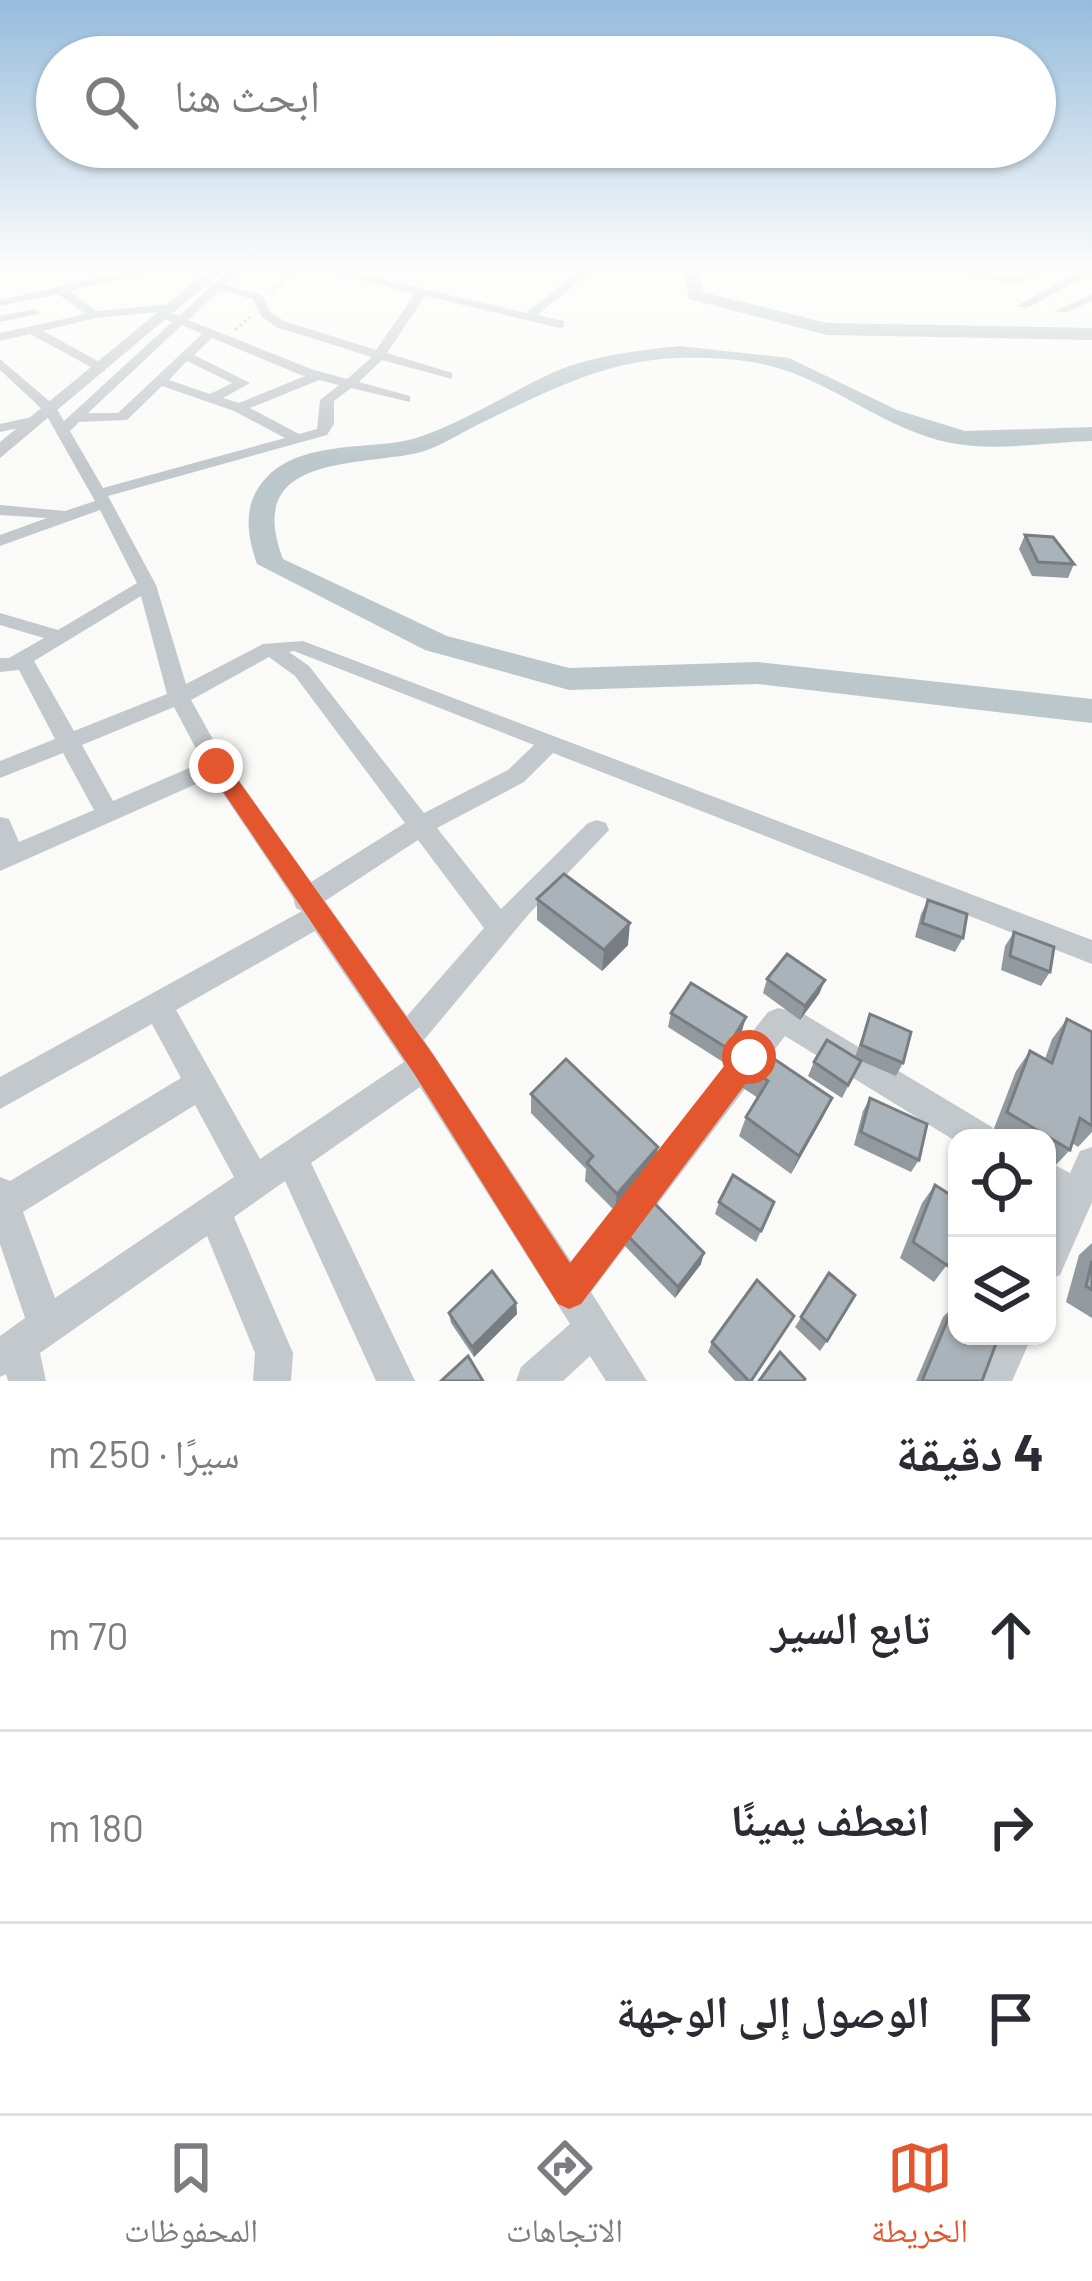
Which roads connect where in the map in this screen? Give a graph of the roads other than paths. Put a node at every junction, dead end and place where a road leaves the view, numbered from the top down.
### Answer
1 (48, 333) edge
2 (146, 333) edge
3 (155, 333) edge
4 (212, 333) edge
5 (306, 333) edge
6 (394, 333) edge
7 (217, 336) junction
8 (186, 356) junction
9 (378, 357) junction
10 (4, 370) edge
11 (94, 372) junction
12 (316, 376) junction
13 (447, 376) dead end
14 (118, 377) junction
15 (161, 379) junction
16 (349, 385) junction
17 (210, 399) junction
18 (404, 400) dead end
19 (238, 408) junction
20 (56, 419) junction
21 (0, 428) edge
22 (300, 440) junction
23 (0, 452) edge
24 (101, 498) junction
25 (0, 510) edge
26 (69, 515) junction
27 (0, 541) edge
28 (147, 585) junction
29 (0, 620) edge
30 (58, 636) junction
31 (270, 648) junction
32 (9, 666) edge
33 (178, 697) junction
34 (70, 742) junction
35 (550, 742) junction
36 (216, 766) junction
37 (0, 770) edge
38 (108, 814) junction
39 (0, 826) edge
40 (420, 826) junction
41 (597, 830) dead end
42 (6, 858) edge
43 (311, 908) junction
44 (500, 929) junction
45 (1092, 952) edge
46 (158, 1006) junction
47 (415, 1052) junction
48 (200, 1084) junction
49 (0, 1094) edge
50 (966, 1129) edge
51 (290, 1156) junction
52 (1092, 1163) edge
53 (254, 1181) junction
54 (1056, 1184) edge
55 (1077, 1197) junction
56 (1, 1202) edge
57 (214, 1210) junction
58 (1056, 1242) edge
59 (569, 1292) junction
60 (592, 1328) junction
61 (1009, 1345) edge
62 (23, 1352) edge
63 (272, 1381) edge
64 (396, 1381) edge
65 (535, 1381) edge
66 (628, 1381) edge
67 (992, 1381) edge

1 - 11 street
2 - 11 street
3 - 14 street
4 - 7 street
5 - 9 street
6 - 9 street
7 - 8 street
7 - 12 street
8 - 15 street
8 - 17 street
9 - 13 street
9 - 16 street
10 - 20 street
11 - 14 street
11 - 20 street
12 - 16 street
12 - 19 street
14 - 15 street
14 - 20 street
15 - 17 street
15 - 20 street
16 - 18 street
16 - 22 street
17 - 19 street
19 - 22 street
20 - 21 street
20 - 23 street
20 - 24 street
22 - 24 street
24 - 26 street
24 - 28 street
25 - 26 street
26 - 27 street
28 - 30 street
28 - 33 street
29 - 30 street
30 - 32 street
31 - 33 street
31 - 35 street
31 - 40 street
32 - 34 street
33 - 34 street
33 - 36 street
34 - 37 street
34 - 38 street
35 - 40 street
35 - 45 street
36 - 38 street
36 - 43 street
38 - 42 street
39 - 42 street
40 - 43 street
40 - 44 street
41 - 44 street
43 - 46 street
43 - 47 street
44 - 47 street
46 - 48 street
46 - 49 street
47 - 51 street
47 - 59 street
48 - 53 street
48 - 56 street
50 - 59 street
51 - 53 street
51 - 64 street
52 - 55 street
53 - 57 street
54 - 55 street
55 - 58 street
56 - 62 street
57 - 62 street
57 - 63 street
59 - 60 street
60 - 65 street
60 - 66 street
61 - 67 street

